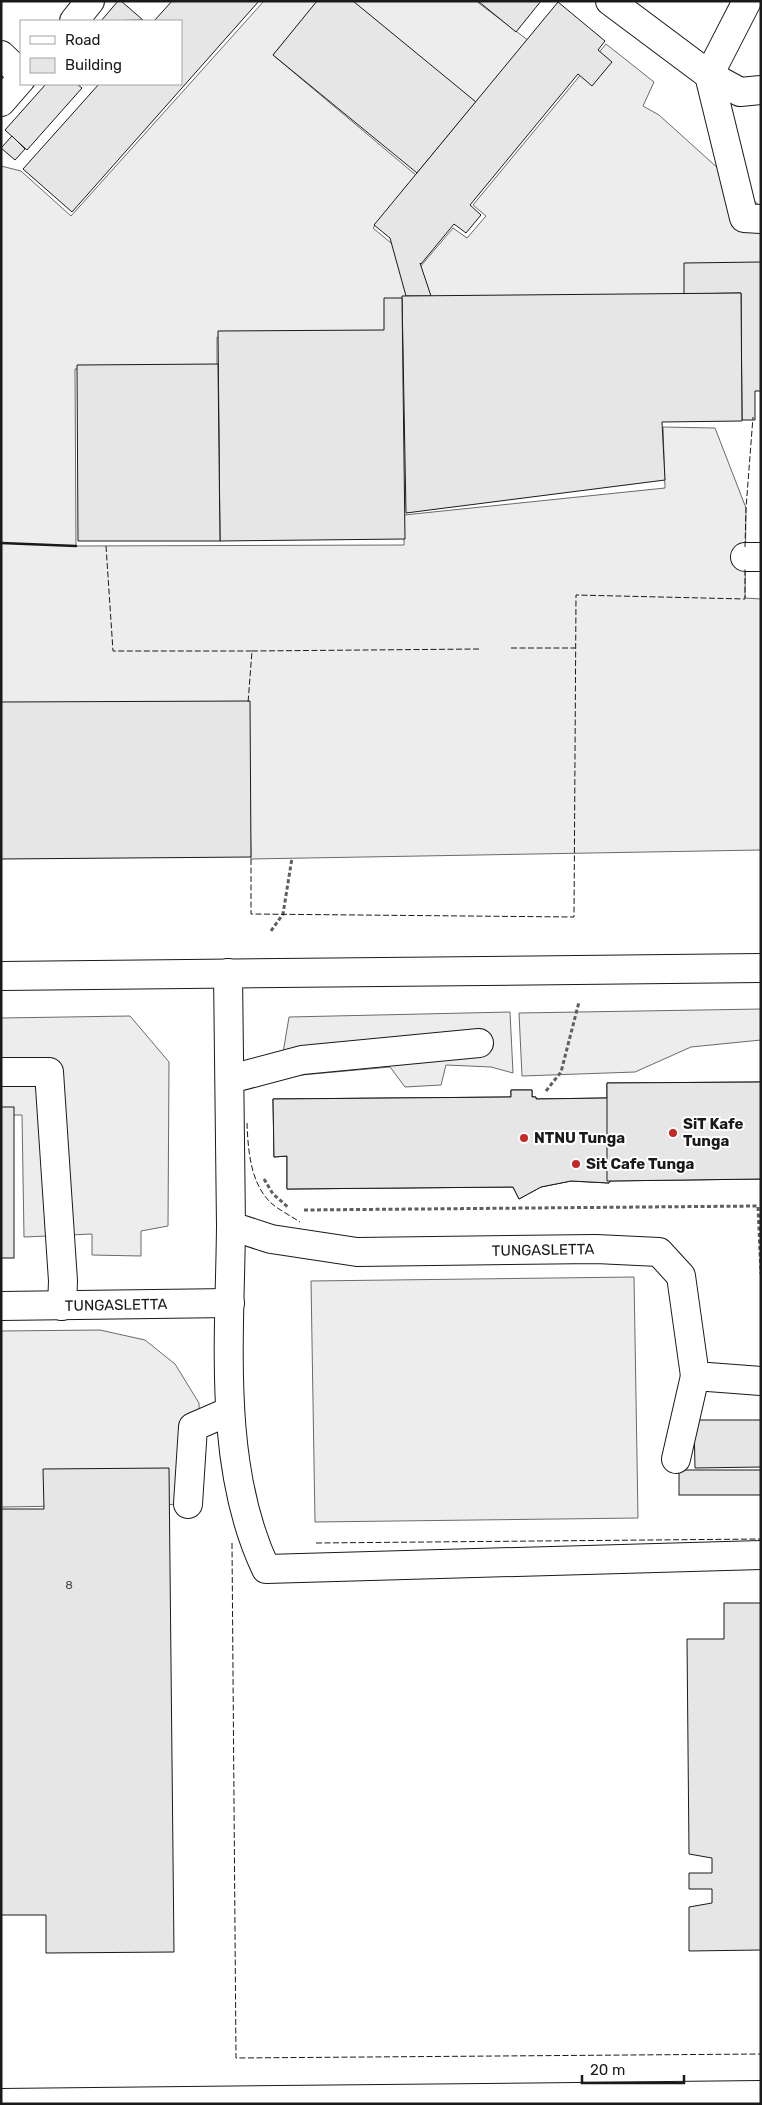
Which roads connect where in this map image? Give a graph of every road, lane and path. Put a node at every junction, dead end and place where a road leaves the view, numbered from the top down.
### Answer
1 (90, 1) edge
2 (610, 1) edge
3 (747, 1) edge
4 (75, 20) edge
5 (1, 55) edge
6 (20, 73) edge
7 (709, 75) junction
8 (20, 80) edge
9 (761, 90) edge
10 (1, 102) edge
11 (761, 219) edge
12 (292, 858) dead end
13 (271, 931) dead end
14 (761, 968) edge
15 (586, 970) junction
16 (228, 974) junction
17 (1, 976) edge
18 (479, 1043) dead end
19 (1, 1072) edge
20 (230, 1078) junction
21 (546, 1091) dead end
22 (260, 1173) dead end
23 (291, 1210) dead end
24 (300, 1210) dead end
25 (232, 1226) junction
26 (761, 1274) edge
27 (230, 1303) junction
28 (1, 1306) edge
29 (62, 1306) junction
30 (695, 1376) junction
31 (761, 1382) edge
32 (230, 1411) junction
33 (676, 1459) dead end
34 (188, 1504) dead end
35 (761, 1555) edge
36 (761, 2095) edge
37 (1, 2103) edge

1 - 4 main road
2 - 7 main road
3 - 7 main road
5 - 6 main road
7 - 9 main road
7 - 11 main road
8 - 10 main road
12 - 13 path
14 - 15 main road
15 - 16 main road
15 - 21 path
16 - 17 main road
16 - 20 main road
18 - 20 main road
19 - 29 main road
20 - 25 main road
22 - 23 path
24 - 26 path
25 - 27 main road
25 - 30 main road, TUNGASLETTA
27 - 29 main road, TUNGASLETTA
27 - 32 main road
28 - 29 main road, TUNGASLETTA
30 - 31 main road
30 - 33 main road
32 - 34 main road
32 - 35 main road
36 - 37 main road

